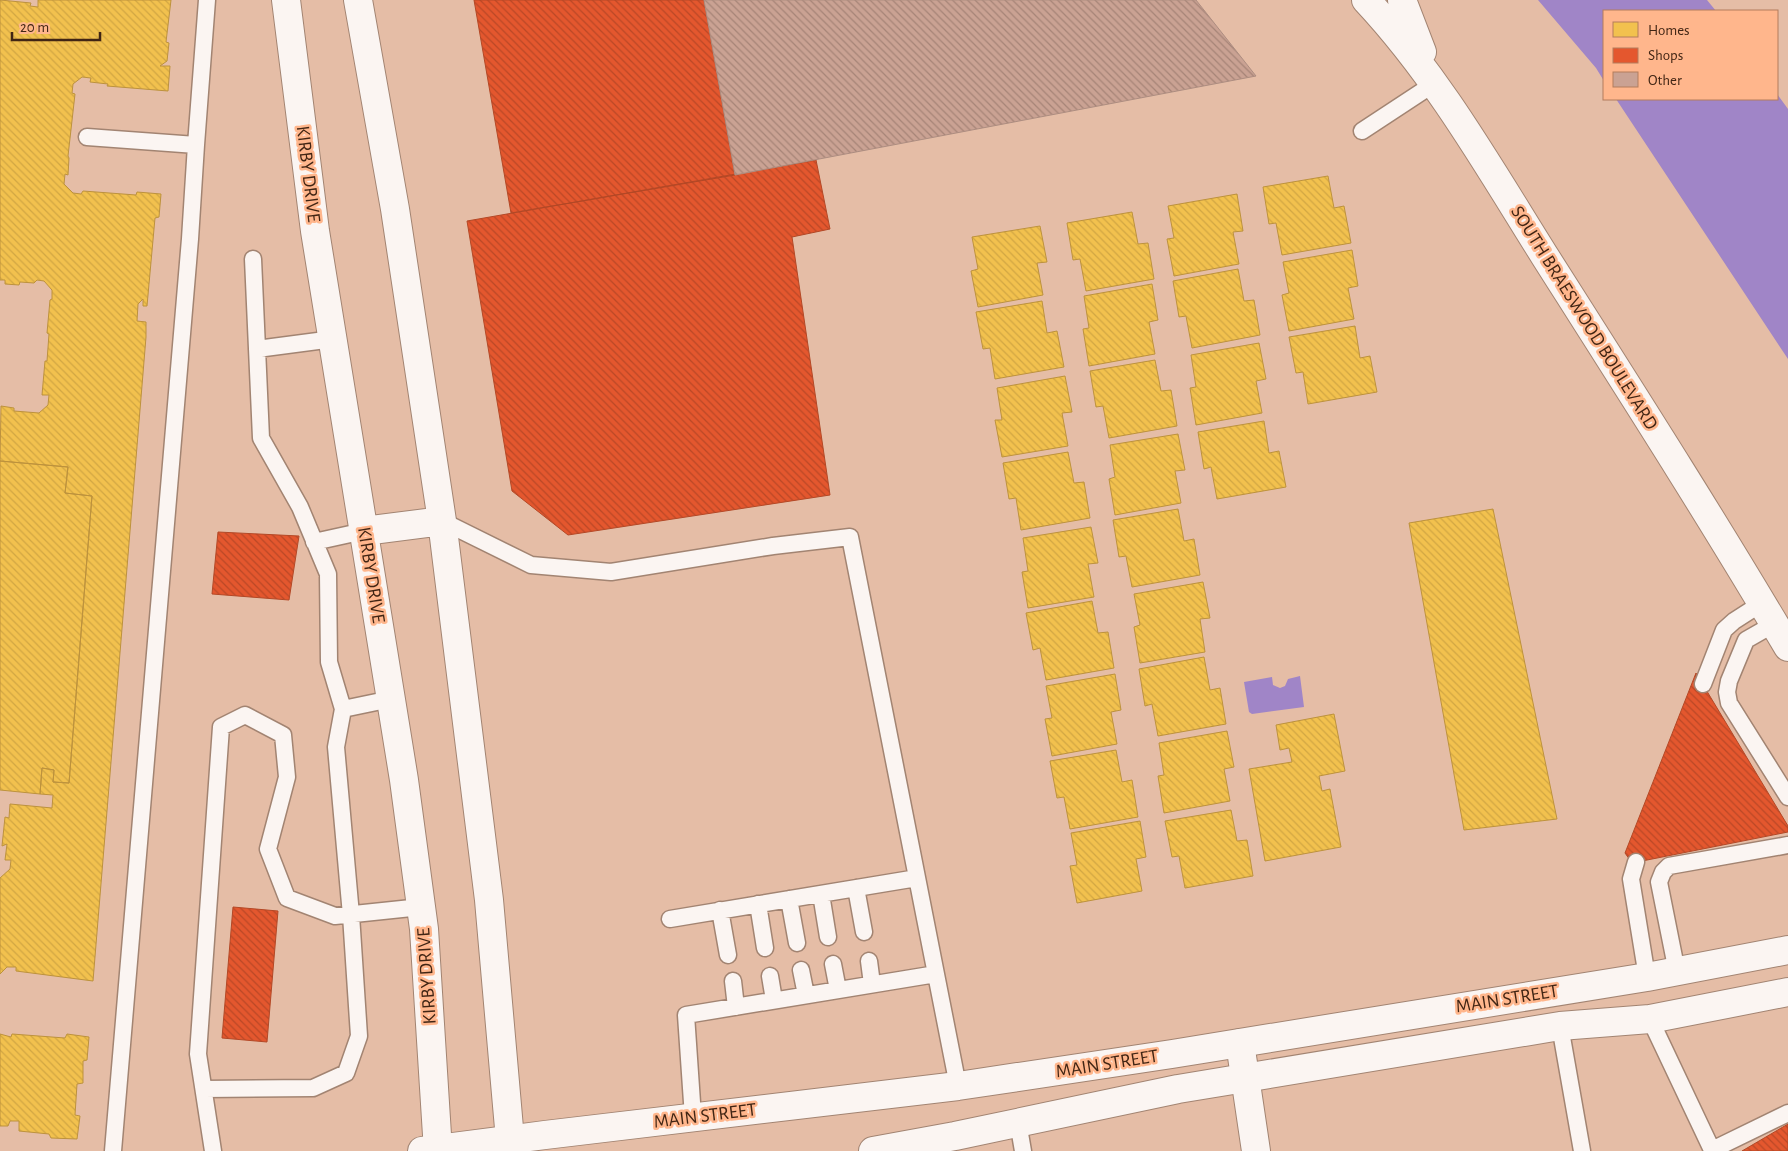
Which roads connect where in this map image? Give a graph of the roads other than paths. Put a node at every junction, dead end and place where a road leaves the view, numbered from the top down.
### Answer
1 (207, 0) edge
2 (286, 0) edge
3 (358, 0) edge
4 (1366, 0) edge
5 (1402, 0) edge
6 (1435, 83) junction
7 (1362, 131) dead end
8 (87, 137) dead end
9 (196, 145) junction
10 (253, 259) dead end
11 (333, 339) junction
12 (257, 349) junction
13 (442, 521) junction
14 (364, 531) junction
15 (314, 542) junction
16 (1768, 613) junction
17 (1788, 647) edge
18 (1703, 684) dead end
19 (391, 699) junction
20 (342, 709) junction
21 (1788, 797) edge
22 (1788, 844) edge
23 (1636, 862) dead end
24 (917, 878) junction
25 (856, 888) junction
26 (821, 894) junction
27 (789, 899) junction
28 (758, 904) junction
29 (421, 907) junction
30 (720, 910) junction
31 (351, 916) junction
32 (670, 918) dead end
33 (864, 932) dead end
34 (828, 937) dead end
35 (797, 943) dead end
36 (765, 948) dead end
37 (1788, 950) edge
38 (728, 955) dead end
39 (869, 961) dead end
40 (833, 964) dead end
41 (801, 970) dead end
42 (1677, 972) junction
43 (936, 974) junction
44 (770, 976) dead end
45 (1647, 977) junction
46 (732, 981) dead end
47 (872, 984) junction
48 (838, 990) junction
49 (1788, 992) edge
50 (806, 995) junction
51 (774, 1000) junction
52 (736, 1007) junction
53 (1650, 1019) junction
54 (1560, 1026) junction
55 (1240, 1043) junction
56 (1245, 1078) junction
57 (958, 1086) junction
58 (204, 1089) junction
59 (1788, 1113) edge
60 (693, 1117) junction
61 (1018, 1122) junction
62 (511, 1145) edge
63 (1581, 1146) edge
64 (433, 1150) edge
65 (113, 1151) edge
66 (213, 1151) edge
67 (873, 1151) edge
68 (1023, 1151) edge
69 (1256, 1151) edge
70 (1712, 1151) edge

1 - 9 lane
2 - 11 main road, KIRBY DRIVE
3 - 13 main road
4 - 6 main road, SOUTH BRAESWOOD BOULEVARD
5 - 6 main road
6 - 7 lane
6 - 16 main road, SOUTH BRAESWOOD BOULEVARD
8 - 9 lane
9 - 65 lane
10 - 12 lane
11 - 12 lane
11 - 14 main road, KIRBY DRIVE
12 - 15 lane
13 - 14 main road
13 - 24 lane
13 - 62 main road
14 - 15 lane
14 - 19 main road, KIRBY DRIVE
15 - 20 lane
16 - 17 main road, SOUTH BRAESWOOD BOULEVARD
16 - 18 lane
16 - 21 lane
19 - 20 lane
19 - 29 main road, KIRBY DRIVE
20 - 31 lane
22 - 42 lane
23 - 45 lane
24 - 25 lane
24 - 43 lane
25 - 26 lane
25 - 33 lane
26 - 27 lane
26 - 34 lane
27 - 28 lane
27 - 35 lane
28 - 30 lane
28 - 36 lane
29 - 31 lane
29 - 64 main road, KIRBY DRIVE
30 - 32 lane
30 - 38 lane
31 - 58 lane
31 - 58 lane
37 - 42 main road, MAIN STREET
39 - 47 lane
40 - 48 lane
41 - 50 lane
42 - 45 main road, MAIN STREET
43 - 47 lane
43 - 57 lane
44 - 51 lane
45 - 55 main road, MAIN STREET
46 - 52 lane
47 - 48 lane
48 - 50 lane
49 - 53 main road, MAIN STREET
50 - 51 lane
51 - 52 lane
52 - 60 lane
53 - 54 main road, MAIN STREET
53 - 70 lane
54 - 56 main road, MAIN STREET
54 - 63 lane
55 - 56 main road
55 - 57 main road, MAIN STREET
56 - 61 main road, MAIN STREET
56 - 69 main road
57 - 60 main road, MAIN STREET
58 - 66 lane
59 - 70 lane
60 - 62 main road, MAIN STREET
61 - 67 main road, MAIN STREET
61 - 68 lane
62 - 64 main road, MAIN STREET

